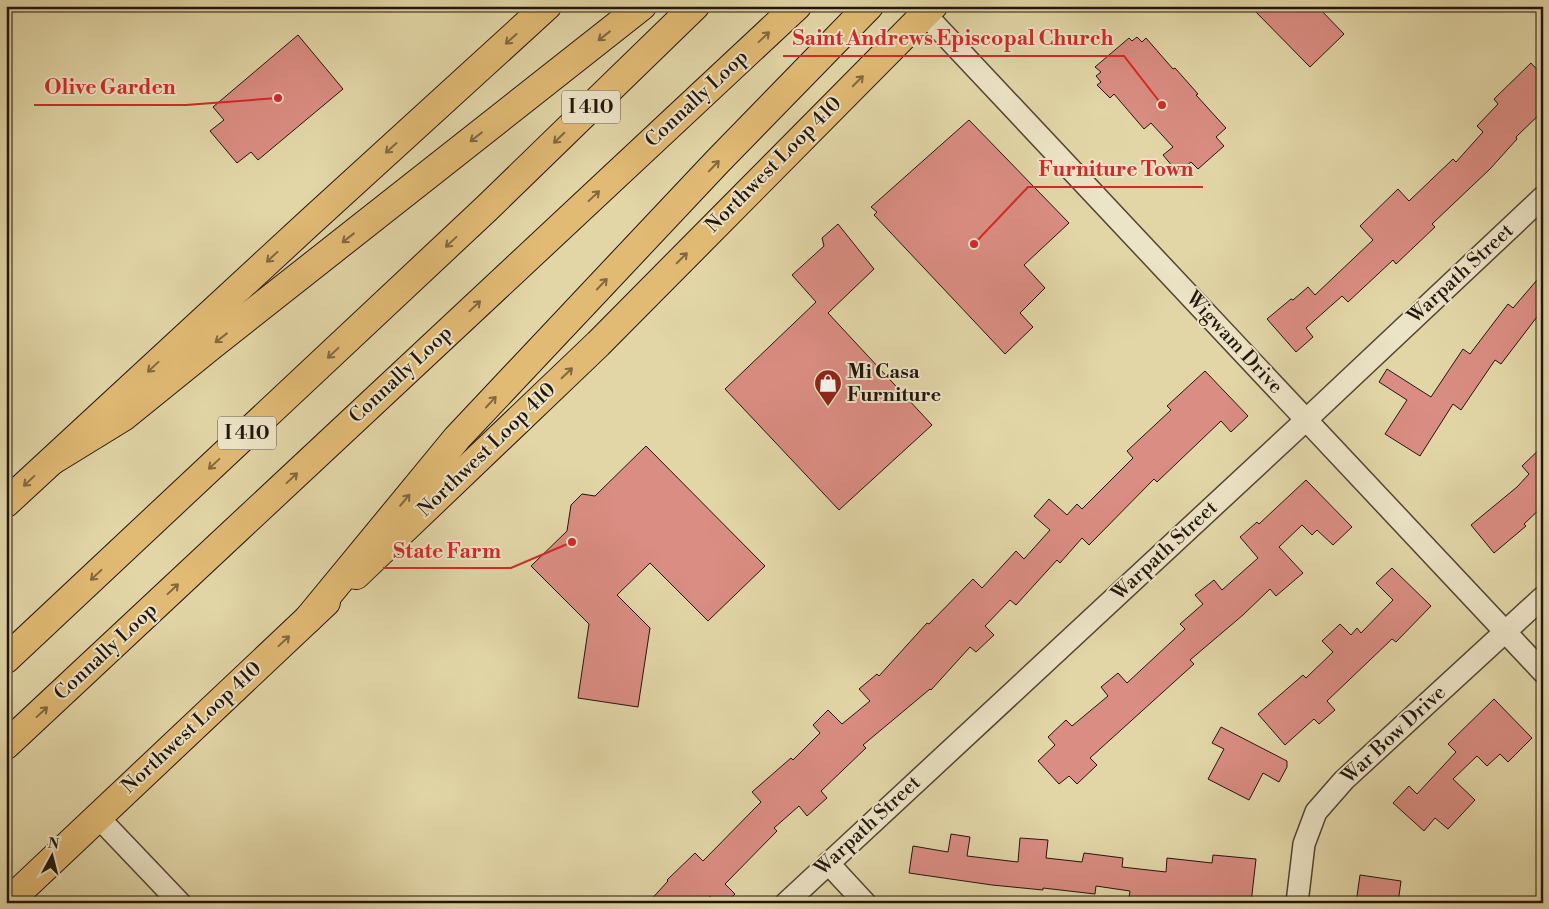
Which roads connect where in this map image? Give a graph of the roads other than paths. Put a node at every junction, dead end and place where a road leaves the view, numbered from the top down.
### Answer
1 (547, 6) edge
2 (642, 6) edge
3 (695, 6) edge
4 (797, 6) edge
5 (869, 6) edge
6 (929, 10) edge
7 (1543, 197) edge
8 (1306, 420) junction
9 (53, 460) junction
10 (6, 503) edge
11 (1543, 597) edge
12 (308, 619) junction
13 (1505, 632) junction
14 (6, 659) edge
15 (1543, 672) edge
16 (6, 745) edge
17 (98, 817) junction
18 (828, 863) junction
19 (7, 903) edge
20 (180, 903) edge
21 (786, 903) edge
22 (865, 903) edge
23 (1297, 903) edge

1 -> 9 main road
2 -> 9 main road
3 -> 14 main road, I 410
16 -> 4 main road, Connally Loop
12 -> 5 main road
6 - 8 street, Wigwam Drive
12 -> 6 main road, Northwest Loop 410
7 - 8 street, Warpath Street
8 - 13 street, Wigwam Drive
8 - 18 street, Warpath Street
9 -> 10 main road
11 - 13 street, War Bow Drive
17 -> 12 main road, Northwest Loop 410
13 - 15 street, Wigwam Drive
13 - 23 street, War Bow Drive
17 - 19 main road, Northwest Loop 410
17 - 20 street
18 - 21 street, Warpath Street
18 - 22 street

